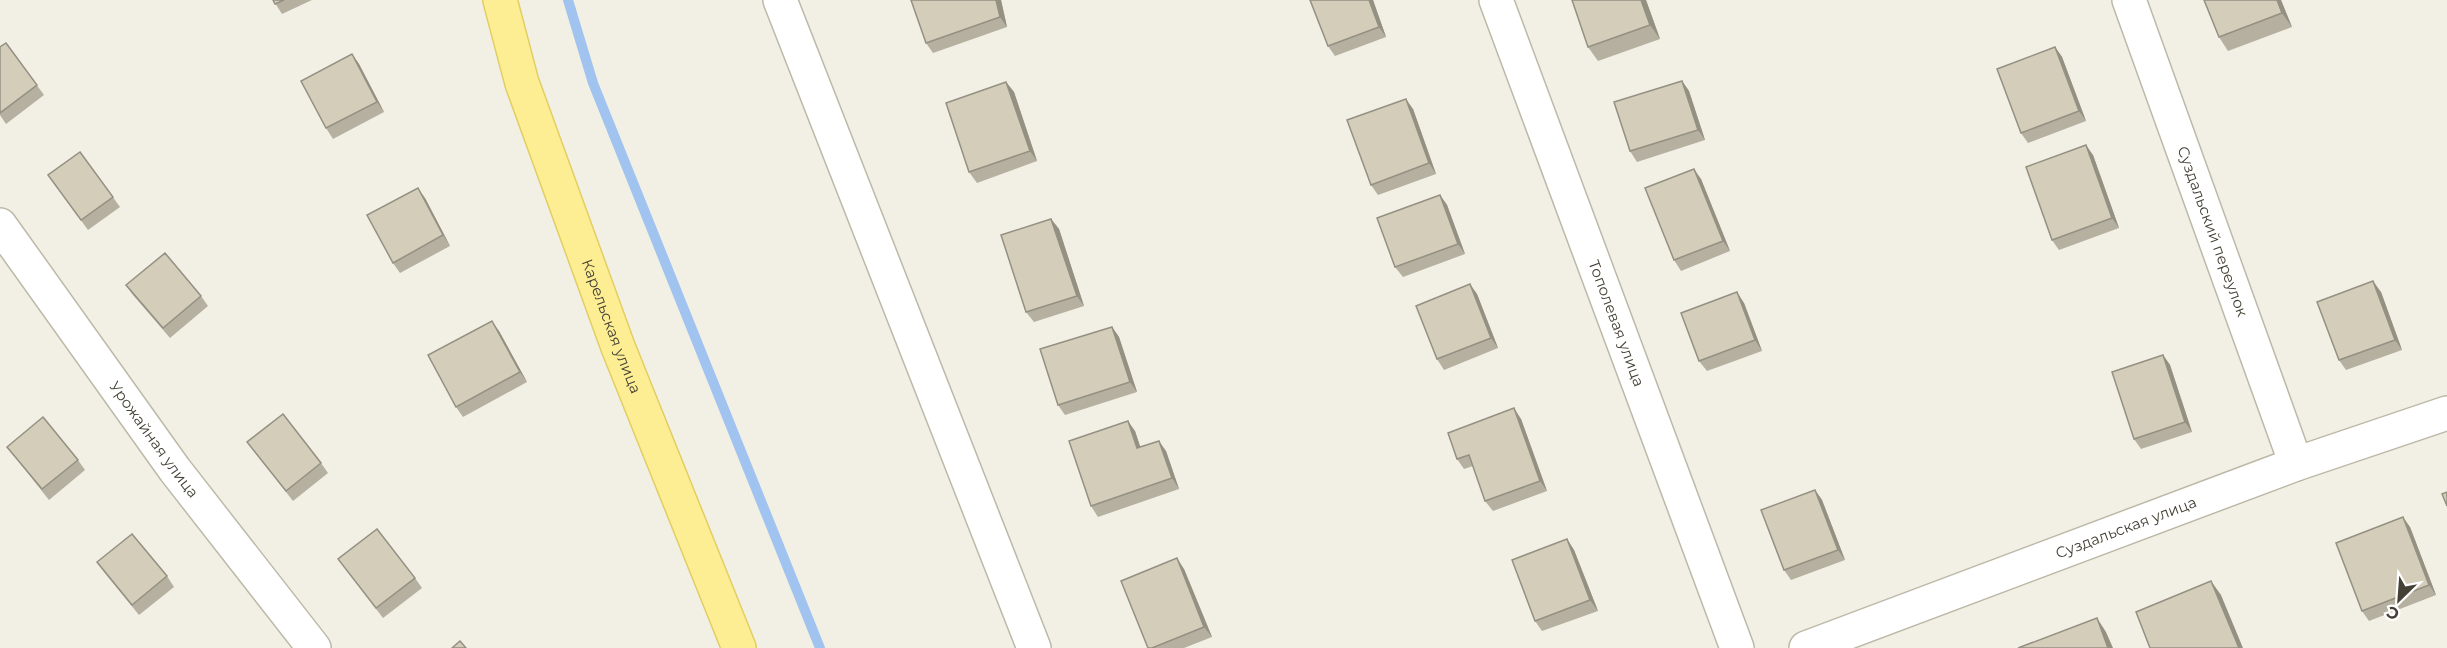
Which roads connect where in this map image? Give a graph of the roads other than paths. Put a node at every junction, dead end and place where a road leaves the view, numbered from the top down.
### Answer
1 (500, 0) edge
2 (780, 0) edge
3 (1496, 0) edge
4 (2129, 0) edge
5 (0, 225) edge
6 (2447, 413) edge
7 (2295, 464) junction
8 (314, 648) edge
9 (739, 648) edge
10 (1034, 648) edge
11 (1737, 648) edge
12 (1806, 648) edge

1 - 9 main road, Карельская улица
2 - 10 street
3 - 11 street, Тополевая улица
4 - 7 street, Суздальский переулок
5 - 8 street, Урожайная улица
6 - 7 street, Суздальская улица
7 - 12 street, Суздальская улица

